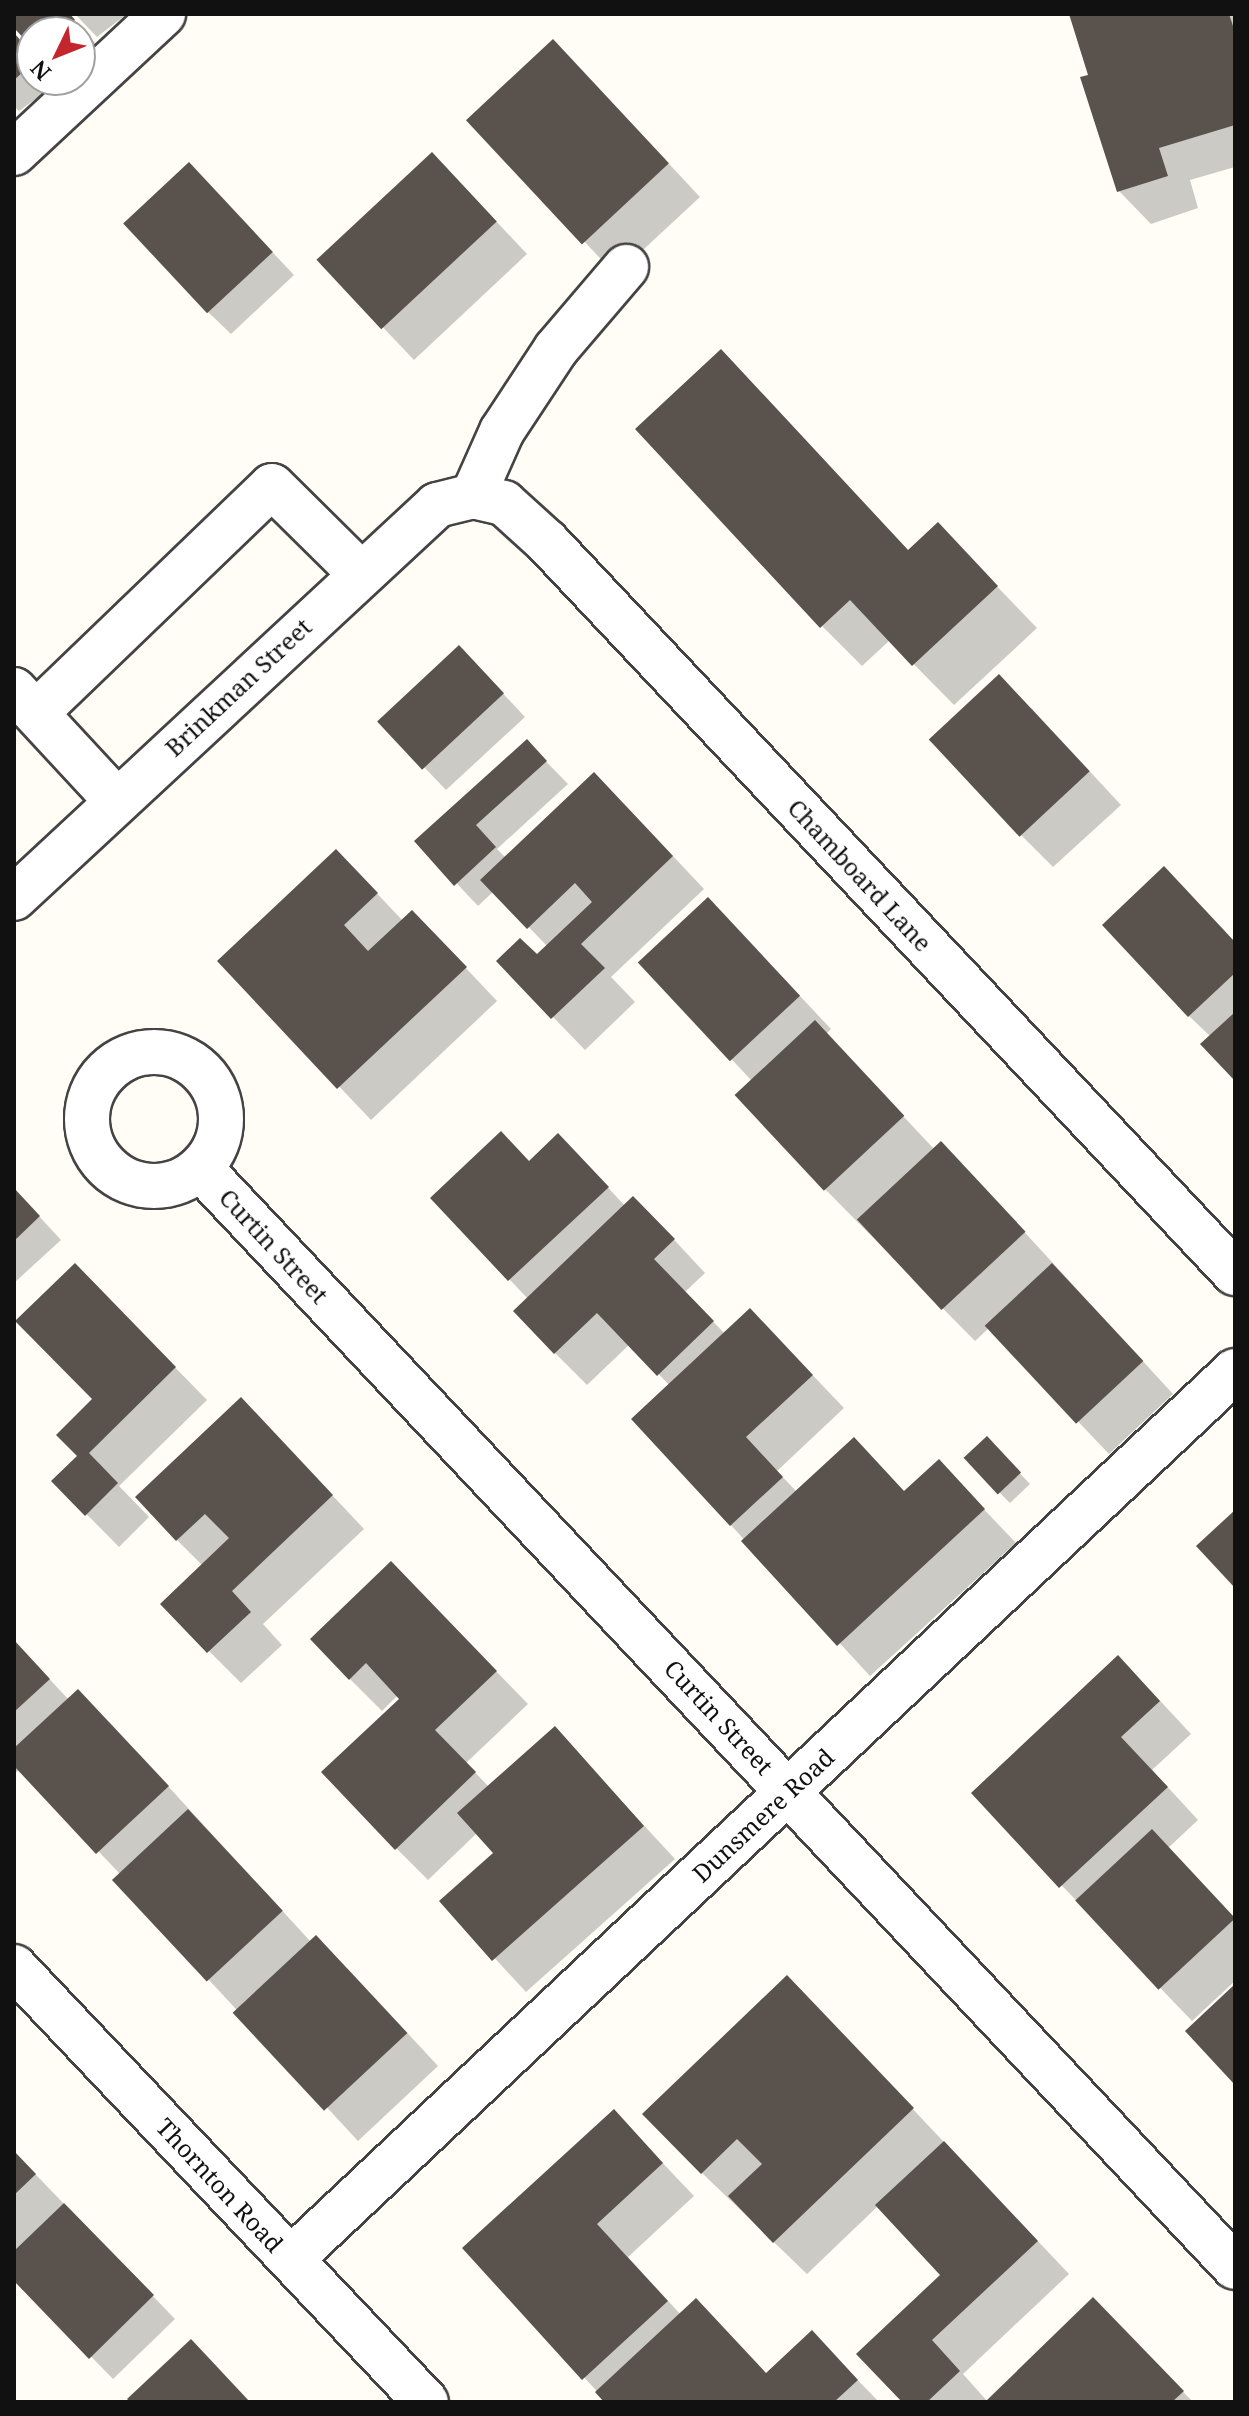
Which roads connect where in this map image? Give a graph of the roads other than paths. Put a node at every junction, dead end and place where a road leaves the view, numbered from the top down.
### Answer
1 (163, 14) edge
2 (14, 153) edge
3 (626, 267) dead end
4 (473, 496) junction
5 (360, 573) junction
6 (25, 701) edge
7 (116, 800) junction
8 (14, 898) edge
9 (201, 1169) dead end
10 (1235, 1273) edge
11 (1235, 1371) edge
12 (789, 1791) junction
13 (14, 1967) edge
14 (291, 2259) junction
15 (1235, 2267) edge
16 (426, 2402) edge

1 - 2 street
3 - 4 street
4 - 5 street, Brinkman Street
4 - 10 street, Chamboard Lane
5 - 6 street
5 - 7 street, Brinkman Street
6 - 7 street
7 - 8 street, Brinkman Street
9 - 12 street, Curtin Street
11 - 12 street, Dunsmere Road
12 - 14 street, Dunsmere Road
12 - 15 street, Curtin Street
13 - 14 street, Thornton Road
14 - 16 street, Thornton Road

